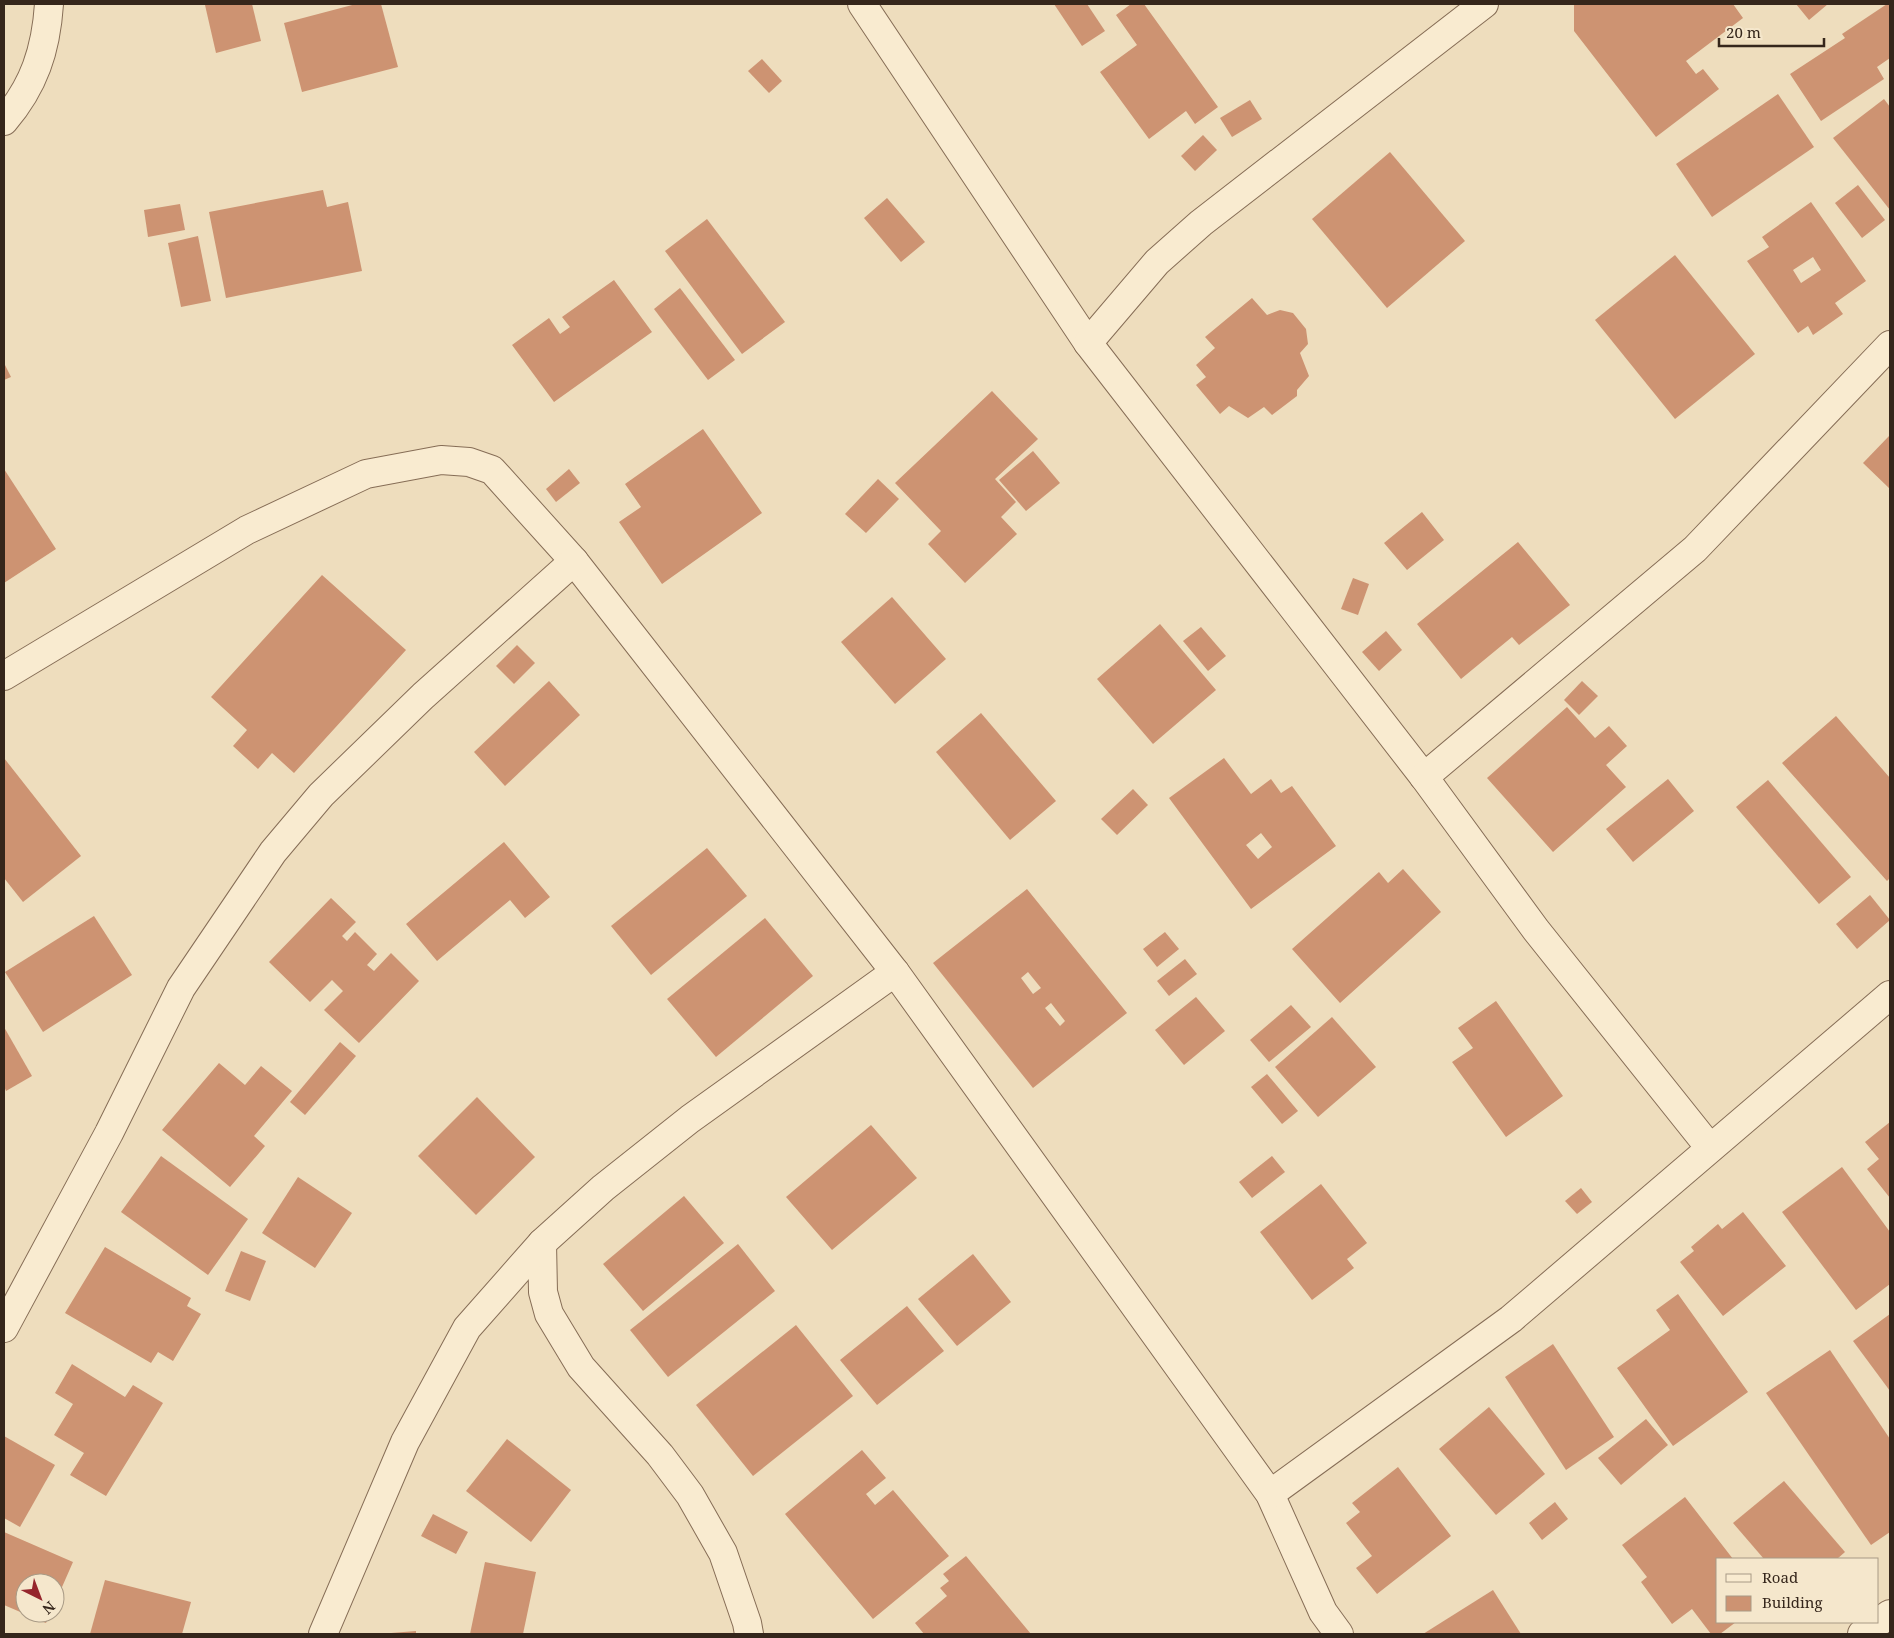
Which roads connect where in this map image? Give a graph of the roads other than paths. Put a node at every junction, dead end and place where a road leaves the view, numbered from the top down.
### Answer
1 (50, 4) edge
2 (862, 4) edge
3 (1484, 4) edge
4 (4, 122) edge
5 (1088, 343) junction
6 (1890, 345) edge
7 (574, 561) junction
8 (4, 676) edge
9 (1424, 777) junction
10 (895, 972) junction
11 (1890, 995) edge
12 (1710, 1148) junction
13 (542, 1243) junction
14 (4, 1328) edge
15 (1270, 1494) junction
16 (1890, 1614) edge
17 (1879, 1622) edge
18 (1877, 1623) edge
19 (323, 1634) edge
20 (749, 1634) edge
21 (1339, 1634) edge
22 (1862, 1634) edge

1 - 4 street
2 - 5 street
3 - 5 street
5 - 9 street
6 - 9 street
7 - 8 street
7 - 10 street
7 - 14 street
9 - 12 street
10 - 13 street
10 - 15 street
11 - 12 street
12 - 15 street
13 - 19 street
13 - 20 street
15 - 21 street
16 - 17 street
18 - 22 street

